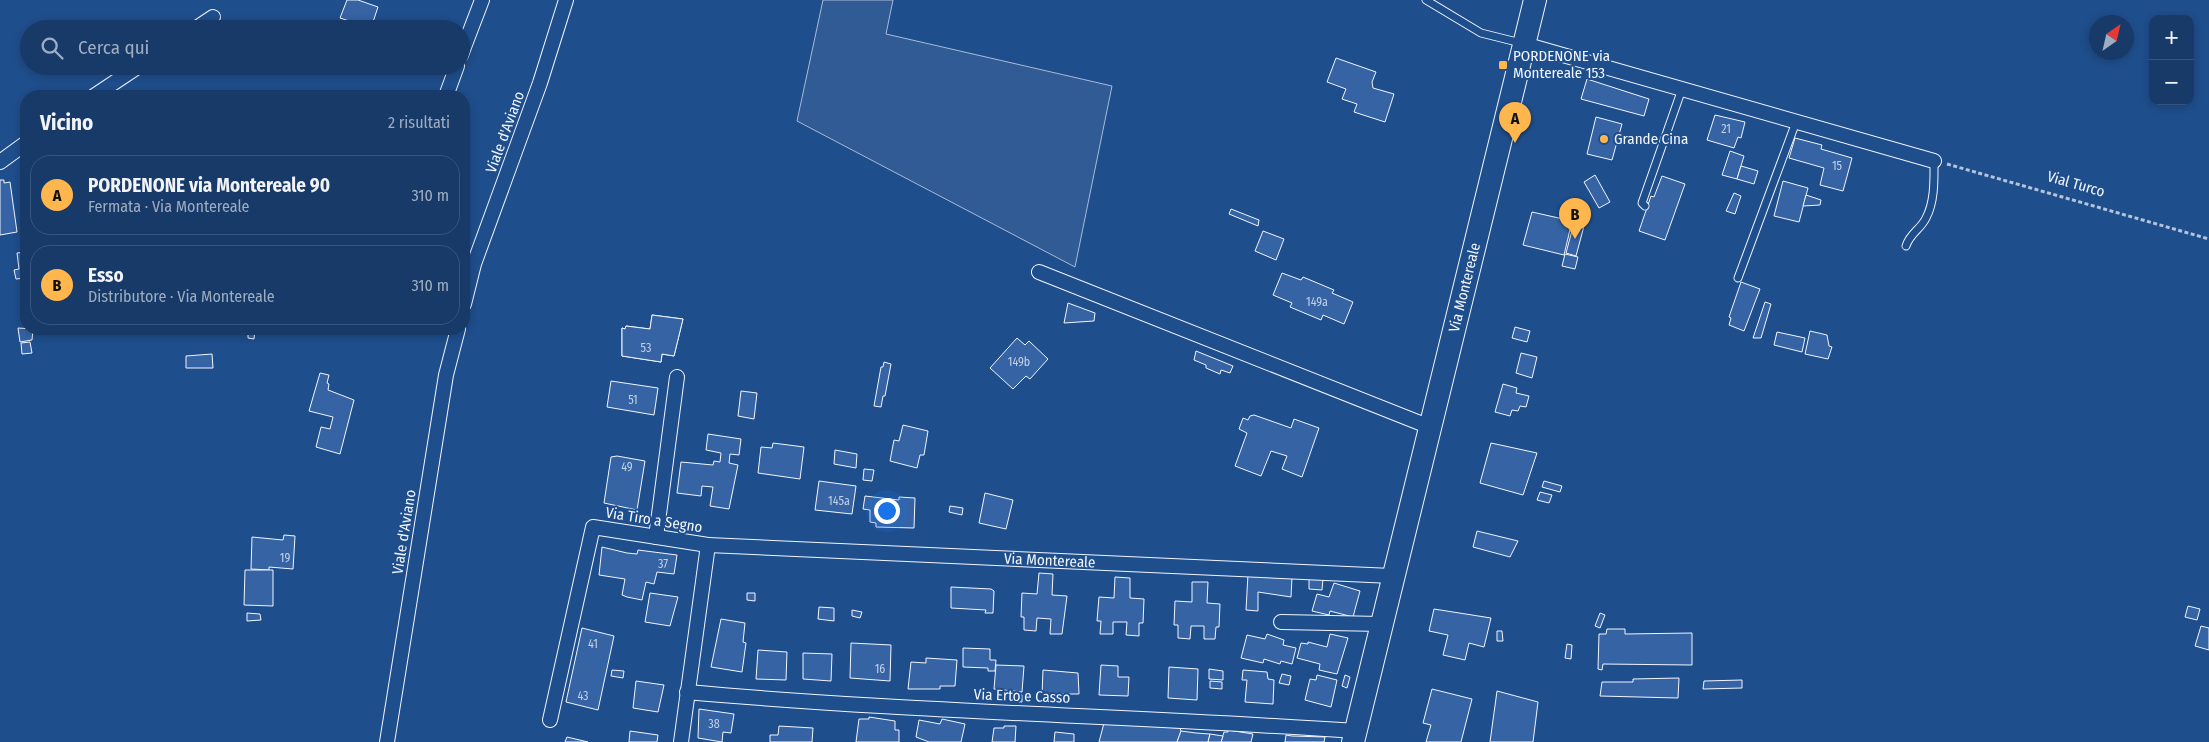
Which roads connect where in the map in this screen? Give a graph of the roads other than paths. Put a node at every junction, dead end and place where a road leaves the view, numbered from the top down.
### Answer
1 (482, 0) edge
2 (566, 0) edge
3 (1426, 0) edge
4 (1535, 0) edge
5 (213, 17) dead end
6 (209, 20) edge
7 (470, 31) edge
8 (1524, 44) junction
9 (126, 75) edge
10 (454, 75) edge
11 (1682, 89) junction
12 (103, 90) edge
13 (448, 90) edge
14 (1796, 122) junction
15 (20, 147) edge
16 (1934, 160) joint
17 (0, 162) edge
18 (1645, 206) dead end
19 (1906, 246) dead end
20 (470, 258) edge
21 (1039, 272) dead end
22 (1738, 278) dead end
23 (456, 335) edge
24 (677, 377) dead end
25 (1430, 427) junction
26 (656, 537) junction
27 (708, 545) junction
28 (1392, 576) junction
29 (1281, 622) dead end
30 (1381, 624) junction
31 (687, 692) junction
32 (550, 720) dead end
33 (1355, 736) edge
34 (387, 742) edge
35 (681, 742) edge

1 - 7 street
2 - 20 street, Viale d'Aviano
3 - 8 lane
4 - 8 main road, Via Montereale
5 - 6 street
8 - 11 street
8 - 25 main road, Via Montereale
9 - 12 street
10 - 13 street
11 - 14 street
11 - 18 lane
14 - 16 street
14 - 22 lane
15 - 17 street
16 - 19 lane
21 - 25 street
23 - 34 street, Viale d'Aviano
24 - 26 street
25 - 28 main road, Via Montereale
26 - 27 street, Via Tiro a Segno
26 - 32 street, Via Tiro a Segno
27 - 28 street, Via Montereale
27 - 31 street, Via Tiro a Segno
28 - 30 main road, Via Montereale
29 - 30 street
30 - 33 main road, Via Montereale
31 - 33 street, Via Erto e Casso
31 - 35 street, Via Tiro a Segno

